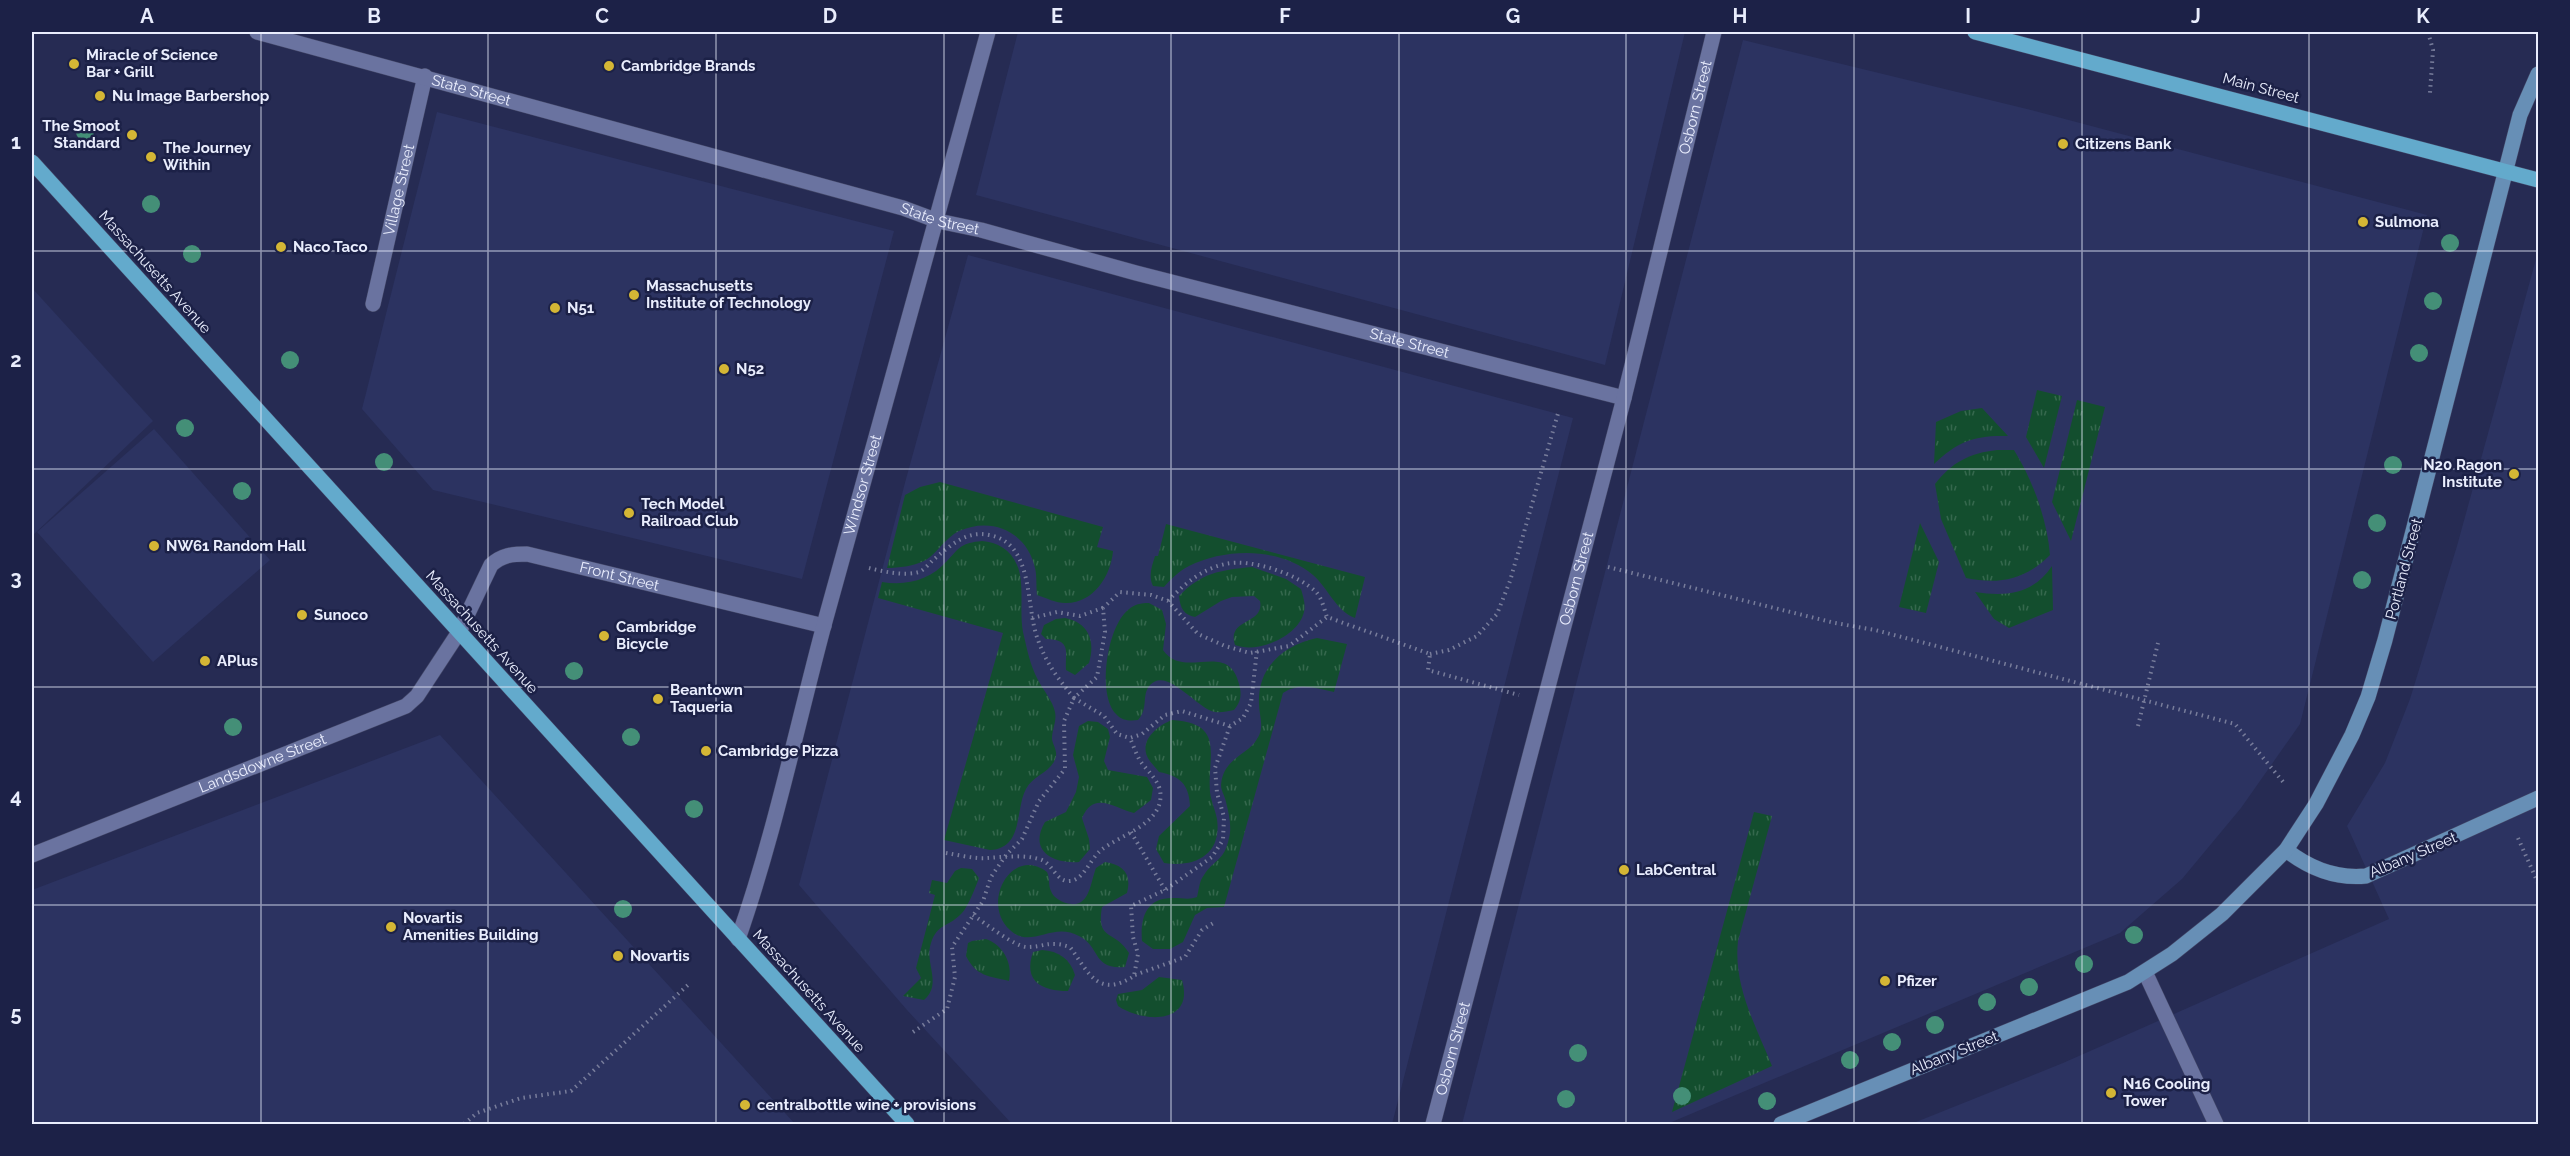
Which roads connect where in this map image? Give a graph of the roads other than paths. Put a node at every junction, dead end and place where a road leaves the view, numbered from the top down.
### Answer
1 (257, 32) edge
2 (988, 32) edge
3 (1714, 32) edge
4 (1975, 32) edge
5 (2538, 74) edge
6 (425, 76) junction
7 (32, 162) edge
8 (2506, 171) junction
9 (2538, 180) edge
10 (938, 221) junction
11 (373, 304) dead end
12 (1624, 398) junction
13 (824, 626) junction
14 (459, 632) junction
15 (2538, 798) edge
16 (2286, 850) junction
17 (32, 855) edge
18 (738, 939) junction
19 (2145, 972) junction
20 (2128, 982) joint
21 (907, 1125) edge
22 (1433, 1125) edge
23 (1781, 1125) edge
24 (2216, 1125) edge

1 - 6 street, State Street
2 - 10 street, Windsor Street
3 - 12 street, Osborn Street
4 - 8 main road, Main Street
5 - 8 main road, Portland Street
6 - 10 street, State Street
6 - 11 street, Village Street
7 - 14 main road, Massachusetts Avenue
8 - 9 main road, Main Street
8 - 16 main road, Portland Street
10 - 12 street, State Street
10 - 13 street, Windsor Street
12 - 22 street, Osborn Street
13 - 14 street, Front Street
13 - 18 street, Windsor Street
14 - 17 street, Landsdowne Street
14 - 18 main road, Massachusetts Avenue
15 - 16 main road, Albany Street
16 - 19 main road, Portland Street
18 - 21 main road, Massachusetts Avenue
19 - 20 main road, Portland Street
19 - 24 street
20 - 23 main road, Albany Street

